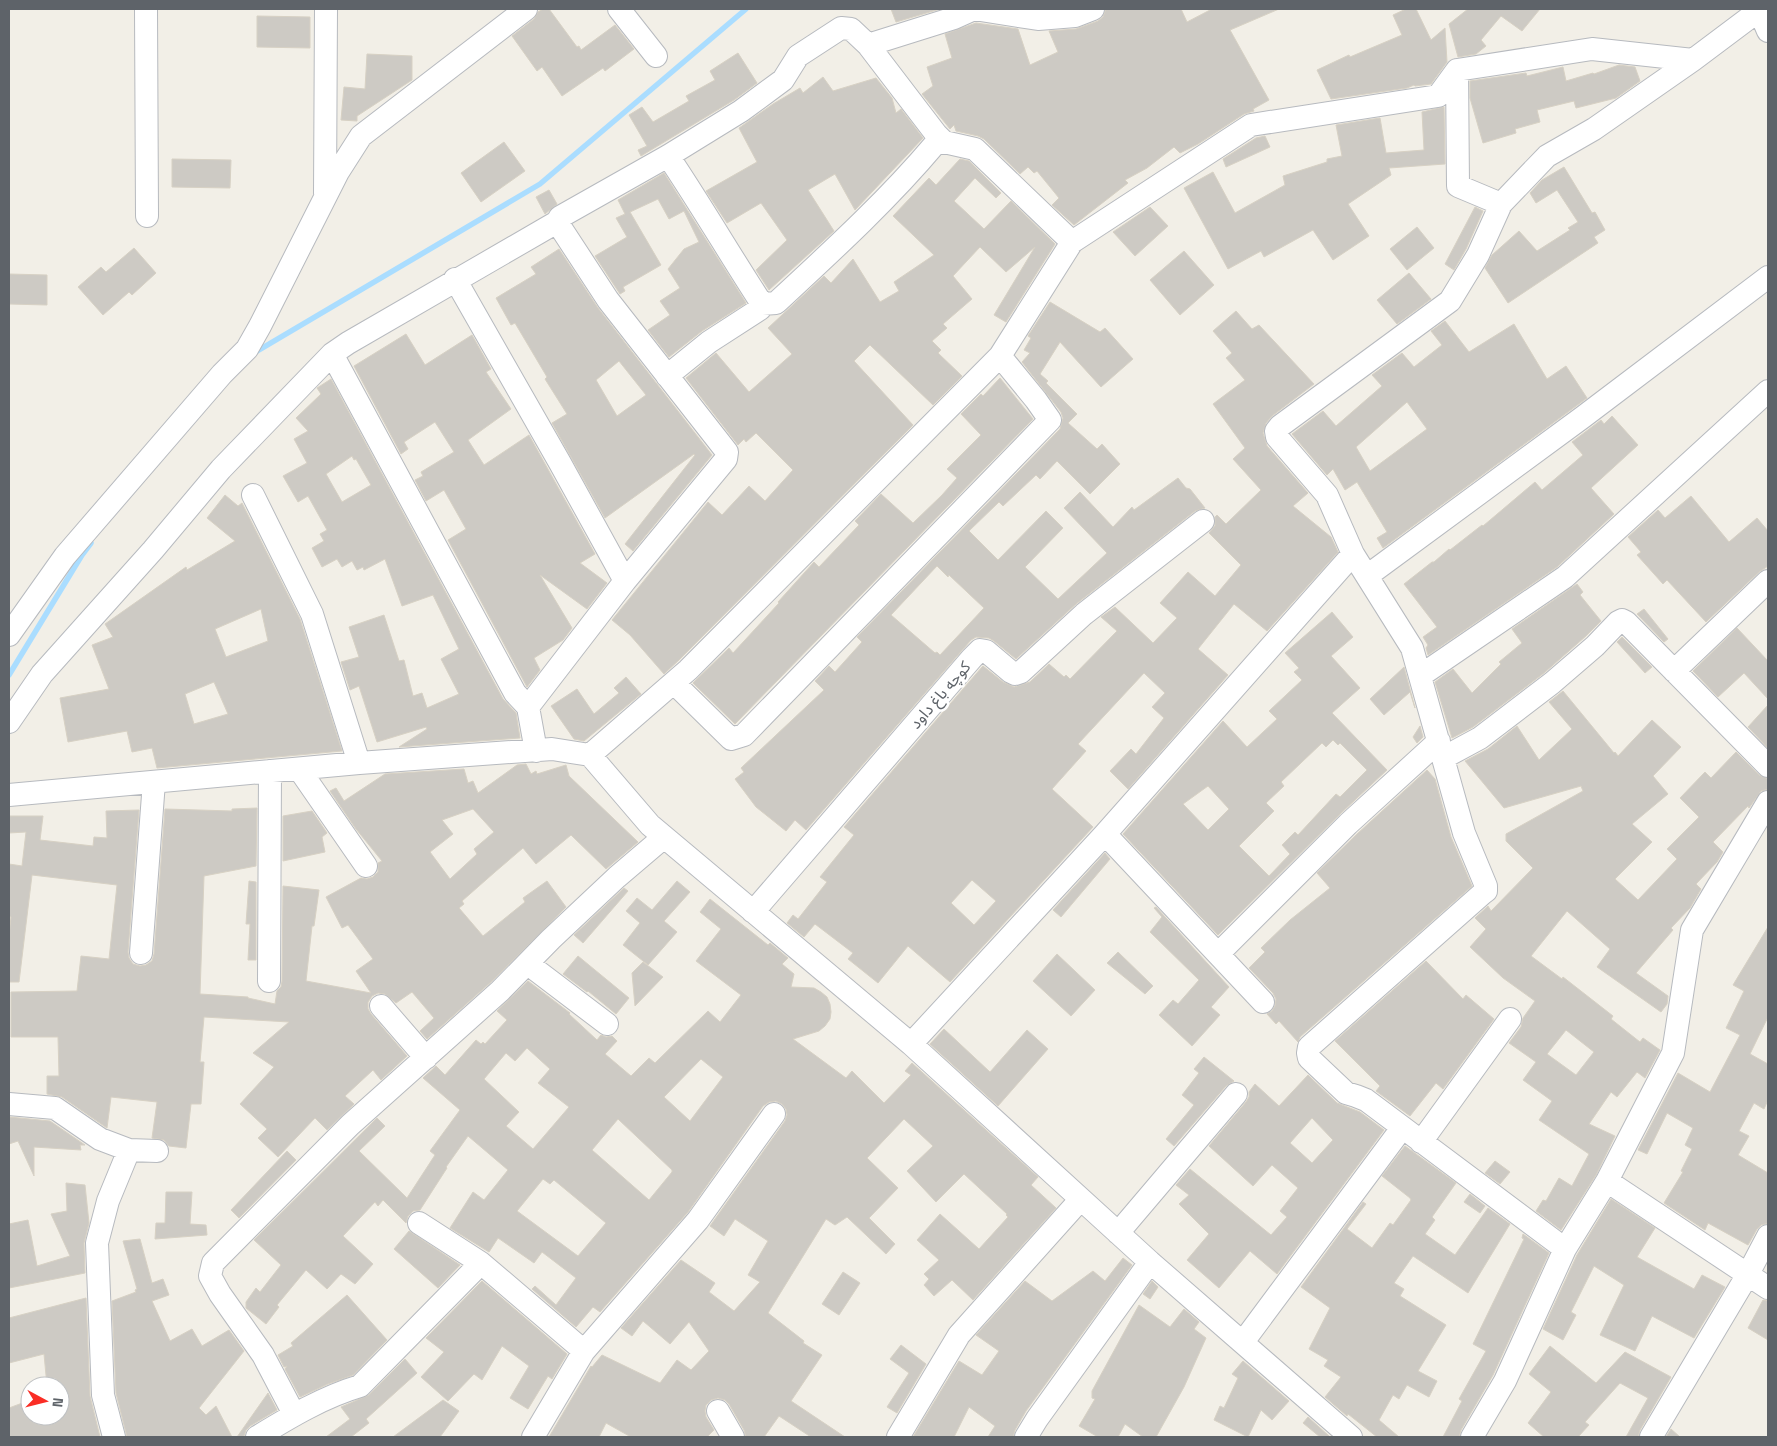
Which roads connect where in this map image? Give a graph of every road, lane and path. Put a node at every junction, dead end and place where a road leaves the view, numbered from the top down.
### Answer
1 (146, 9) edge
2 (326, 9) edge
3 (526, 9) edge
4 (618, 9) edge
5 (973, 9) edge
6 (1092, 9) edge
7 (1760, 9) edge
8 (1768, 30) edge
9 (868, 44) junction
10 (656, 56) dead end
11 (1693, 60) junction
12 (1458, 70) junction
13 (944, 142) junction
14 (668, 156) junction
15 (325, 198) junction
16 (1501, 204) junction
17 (147, 216) dead end
18 (557, 222) junction
19 (1072, 242) junction
20 (1768, 277) edge
21 (455, 279) junction
22 (762, 304) junction
23 (332, 354) junction
24 (1000, 356) junction
25 (667, 376) junction
26 (1768, 391) edge
27 (253, 495) dead end
28 (1203, 521) dead end
29 (1353, 554) junction
30 (1367, 576) junction
31 (625, 581) junction
32 (1768, 581) edge
33 (9, 635) edge
34 (1674, 671) junction
35 (1420, 676) junction
36 (674, 683) junction
37 (528, 707) junction
38 (9, 722) edge
39 (1441, 749) junction
40 (536, 751) junction
41 (590, 755) junction
42 (359, 763) junction
43 (1768, 766) edge
44 (299, 769) junction
45 (270, 771) junction
46 (154, 782) junction
47 (9, 795) edge
48 (1768, 802) edge
49 (1105, 834) junction
50 (664, 837) junction
51 (366, 866) dead end
52 (752, 912) junction
53 (141, 953) dead end
54 (1218, 954) junction
55 (528, 964) junction
56 (269, 981) dead end
57 (1262, 1002) dead end
58 (381, 1006) dead end
59 (1510, 1019) dead end
60 (608, 1024) dead end
61 (911, 1044) junction
62 (426, 1058) junction
63 (1236, 1094) dead end
64 (9, 1104) edge
65 (774, 1114) dead end
66 (1402, 1128) junction
67 (1421, 1142) junction
68 (129, 1150) junction
69 (157, 1151) dead end
70 (1607, 1181) junction
71 (1080, 1200) junction
72 (420, 1223) dead end
73 (1118, 1233) junction
74 (1768, 1236) edge
75 (1565, 1249) junction
76 (1150, 1262) junction
77 (481, 1264) junction
78 (1748, 1274) junction
79 (1768, 1288) edge
80 (1243, 1342) junction
81 (584, 1351) junction
82 (718, 1411) dead end
83 (294, 1414) junction
84 (114, 1437) edge
85 (256, 1437) edge
86 (533, 1437) edge
87 (733, 1437) edge
88 (898, 1437) edge
89 (1026, 1437) edge
90 (1351, 1437) edge
91 (1472, 1437) edge
92 (1651, 1437) edge

1 - 17 street
2 - 15 street
3 - 15 street
4 - 10 street
5 - 6 street
5 - 9 street
7 - 8 street
7 - 11 street
9 - 13 street
9 - 14 street
11 - 12 street
11 - 16 street
12 - 16 street
12 - 19 street
13 - 19 street
13 - 22 street
14 - 18 street
14 - 22 street
15 - 33 street
16 - 29 street
18 - 21 street
18 - 25 street
19 - 24 street
20 - 30 street
21 - 23 street
21 - 31 street
22 - 25 street
23 - 37 street
23 - 38 street
24 - 36 street
24 - 36 street
25 - 31 street
26 - 35 street
27 - 42 street
28 - 52 street, کوچه باغ داود
29 - 30 street
29 - 49 street
30 - 35 street
31 - 37 street
32 - 34 street
34 - 39 street
34 - 43 street
35 - 39 street
36 - 41 street
37 - 40 street
39 - 54 street
39 - 66 street
40 - 41 street
40 - 42 street
41 - 50 street
42 - 44 street
44 - 45 street
44 - 51 street
45 - 46 street
45 - 56 street
46 - 47 street
46 - 53 street
48 - 70 street
49 - 54 street
49 - 61 street
50 - 52 street
50 - 55 street
52 - 61 street
54 - 57 street
55 - 60 street
55 - 62 street
58 - 62 street
59 - 67 street
61 - 71 street
62 - 83 street
63 - 73 street
64 - 68 street
65 - 81 street
66 - 67 street
66 - 80 street
67 - 75 street
68 - 69 street
68 - 84 street
70 - 75 street
70 - 78 street
71 - 73 street
71 - 88 street
72 - 77 street
73 - 76 street
74 - 78 street
75 - 91 street
76 - 80 street
76 - 89 street
77 - 81 street
77 - 83 street
78 - 79 street
78 - 92 street
80 - 90 street
81 - 86 street
82 - 87 street
83 - 85 street

